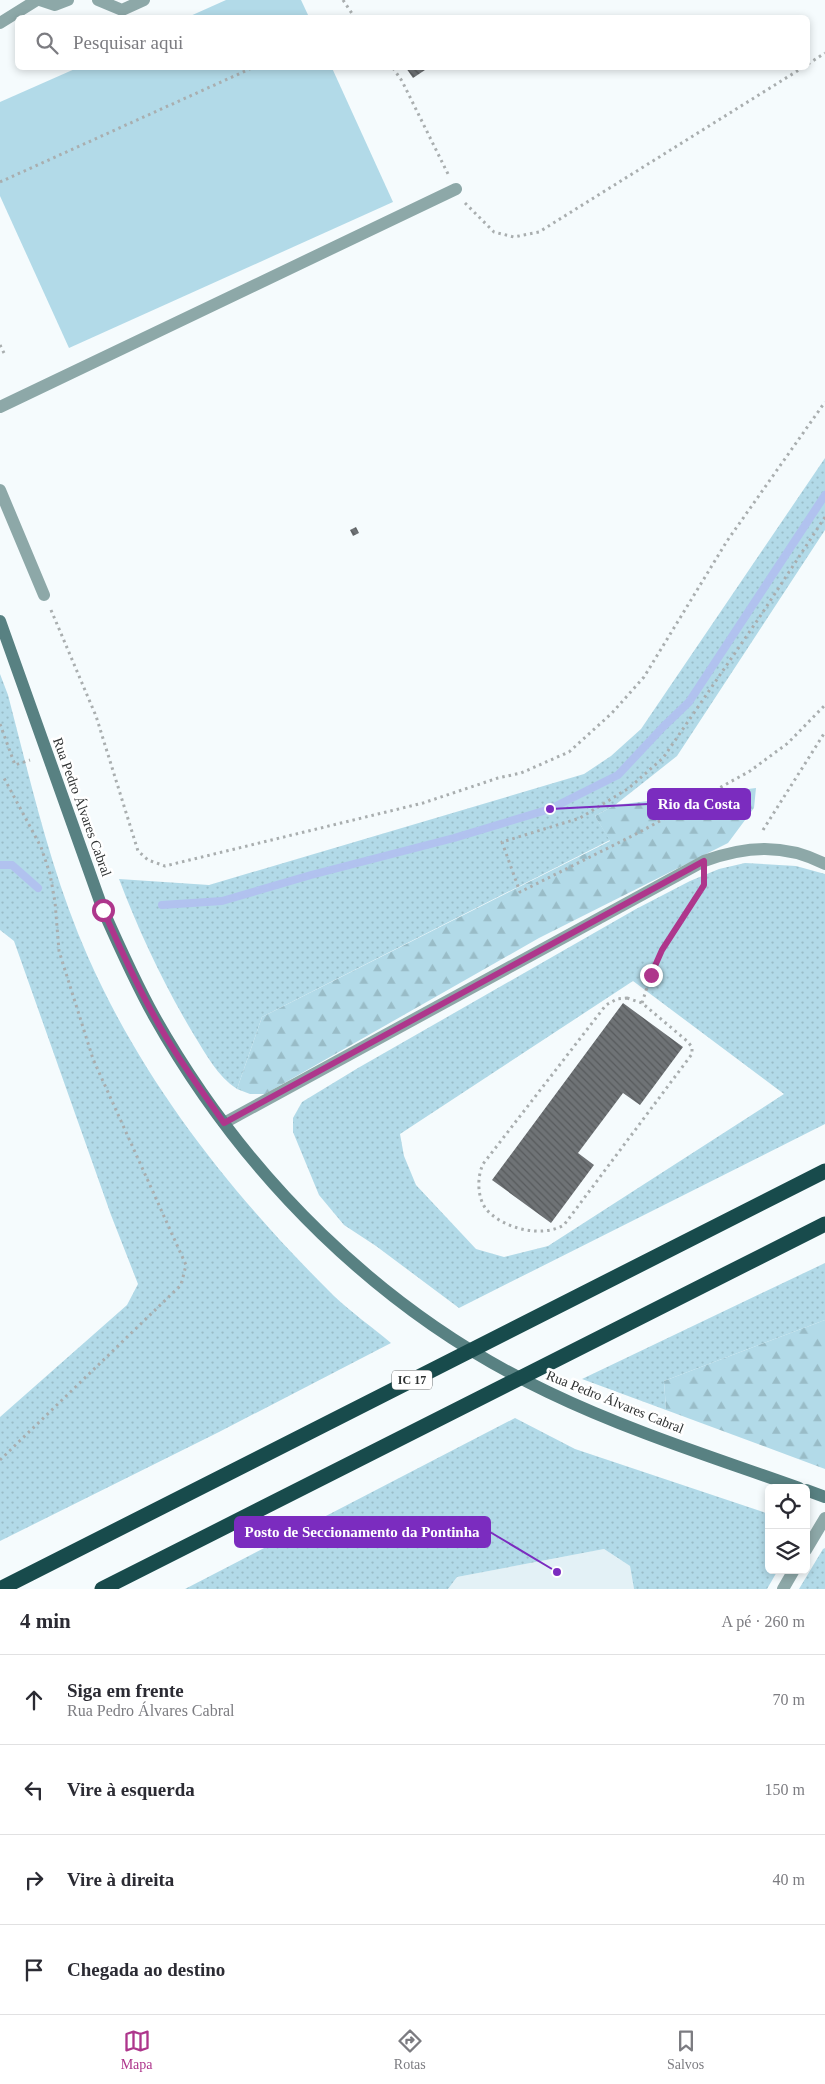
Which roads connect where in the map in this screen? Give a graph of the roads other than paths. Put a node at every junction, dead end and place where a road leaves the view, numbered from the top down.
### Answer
1 (39, 0) edge
2 (68, 0) edge
3 (98, 0) edge
4 (144, 0) edge
5 (0, 23) edge
6 (456, 189) road end
7 (0, 407) edge
8 (0, 490) edge
9 (44, 595) road end
10 (0, 621) edge
11 (825, 864) edge
12 (224, 1123) junction
13 (825, 1171) edge
14 (825, 1224) edge
15 (788, 1484) edge
16 (810, 1491) edge
17 (825, 1497) edge
18 (825, 1518) edge
19 (810, 1543) edge
20 (792, 1574) edge
21 (0, 1589) edge
22 (102, 1589) edge
23 (783, 1589) edge

1 - 2 street
1 - 5 street
3 - 4 street
6 - 7 street
8 - 9 street
10 - 12 street, Rua Pedro Álvares Cabral
11 - 12 street
12 - 15 street, Rua Pedro Álvares Cabral
13 - 21 highway, IC 17
14 - 22 highway
16 - 17 street
18 - 19 street
20 - 23 street

